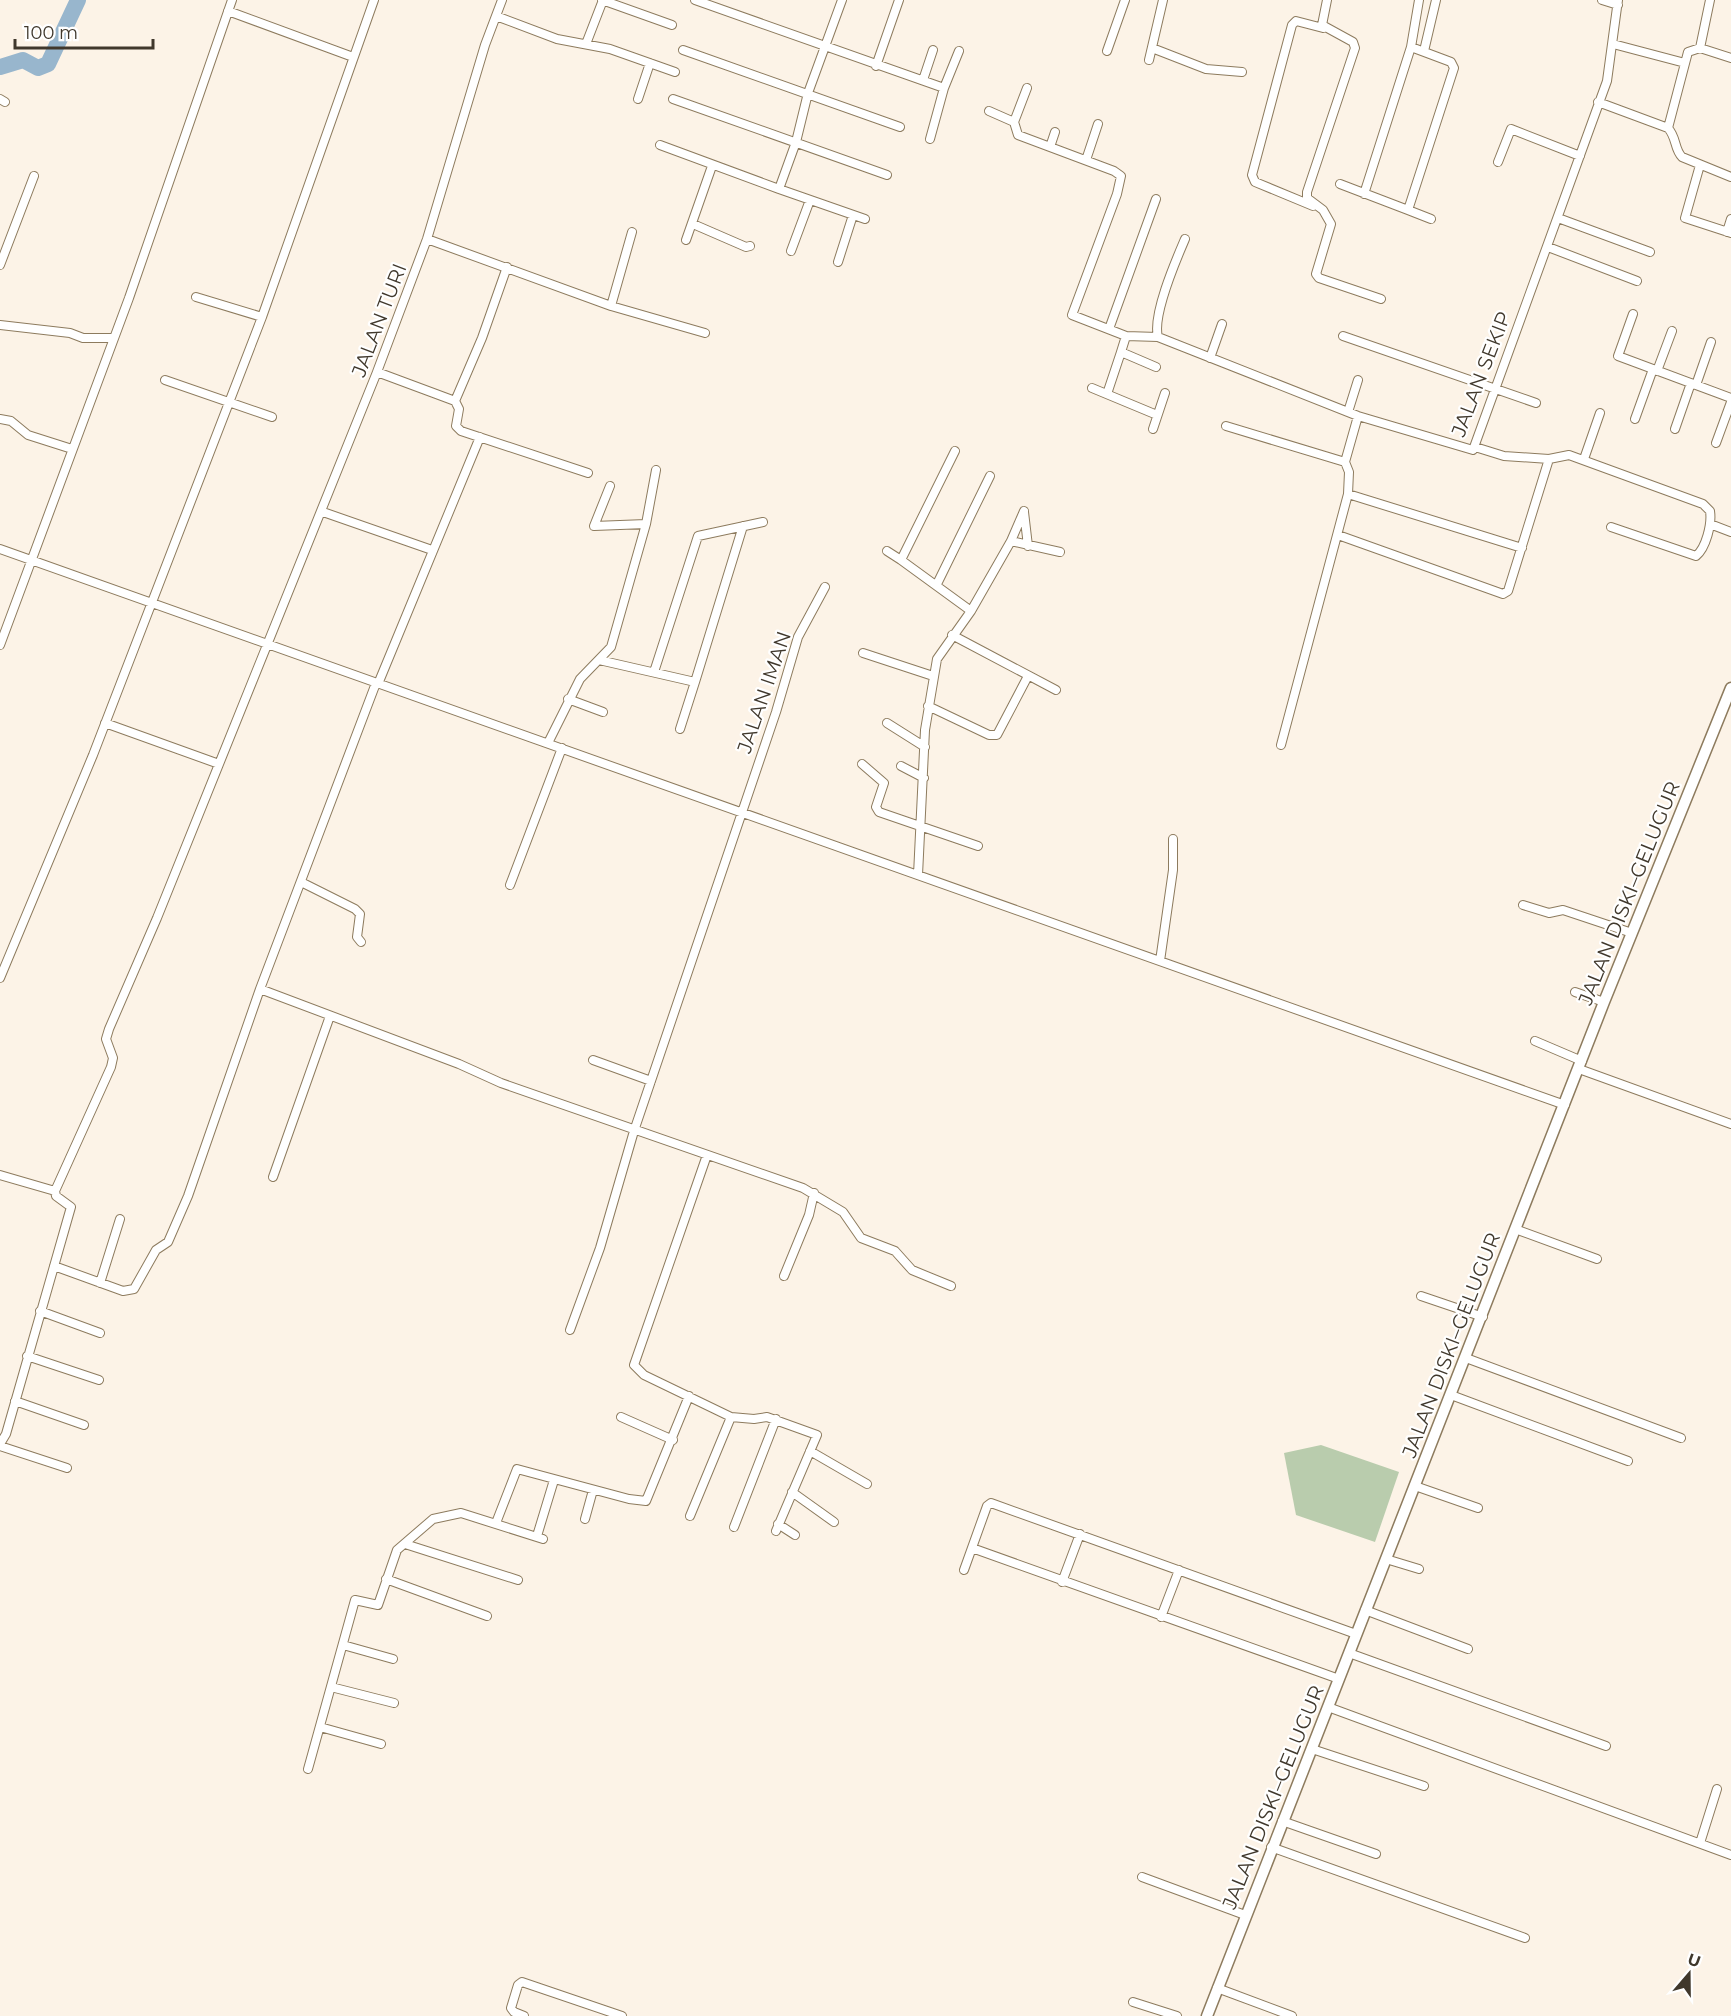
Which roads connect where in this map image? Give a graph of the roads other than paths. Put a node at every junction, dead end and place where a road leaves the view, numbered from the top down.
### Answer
1 (232, 0) edge
2 (374, 0) edge
3 (502, 0) edge
4 (602, 0) edge
5 (695, 0) edge
6 (843, 0) edge
7 (899, 0) edge
8 (1125, 0) edge
9 (1163, 0) edge
10 (1327, 0) edge
11 (1419, 0) edge
12 (1436, 0) edge
13 (1602, 0) edge
14 (1710, 0) edge
15 (1618, 2) edge
16 (228, 11) junction
17 (496, 16) junction
18 (672, 25) dead end
19 (1323, 28) junction
20 (586, 44) junction
21 (1613, 44) junction
22 (1411, 47) junction
23 (825, 48) junction
24 (1152, 48) junction
25 (1700, 48) junction
26 (683, 50) dead end
27 (933, 50) dead end
28 (959, 51) dead end
29 (1107, 51) dead end
30 (1424, 51) junction
31 (353, 57) junction
32 (1731, 58) edge
33 (1149, 60) dead end
34 (650, 63) junction
35 (1685, 63) junction
36 (876, 66) junction
37 (675, 72) dead end
38 (1242, 72) dead end
39 (923, 80) junction
40 (944, 88) junction
41 (1027, 88) dead end
42 (808, 93) junction
43 (638, 99) dead end
44 (673, 99) dead end
45 (1598, 102) junction
46 (989, 111) dead end
47 (1014, 122) junction
48 (1098, 124) dead end
49 (900, 127) dead end
50 (1668, 128) junction
51 (1055, 132) dead end
52 (930, 139) dead end
53 (796, 142) junction
54 (660, 145) dead end
55 (1050, 147) junction
56 (1580, 156) junction
57 (1086, 160) junction
58 (1498, 162) dead end
59 (712, 165) junction
60 (1700, 165) junction
61 (887, 175) dead end
62 (34, 176) dead end
63 (1731, 177) edge
64 (1340, 184) dead end
65 (779, 189) junction
66 (1364, 194) junction
67 (1156, 199) dead end
68 (810, 200) junction
69 (1323, 210) junction
70 (1408, 210) junction
71 (854, 215) junction
72 (1558, 218) junction
73 (865, 219) dead end
74 (1431, 219) dead end
75 (1731, 219) edge
76 (693, 224) junction
77 (632, 232) dead end
78 (1729, 232) edge
79 (1185, 239) dead end
80 (427, 240) junction
81 (686, 240) dead end
82 (750, 246) dead end
83 (1548, 247) junction
84 (791, 251) dead end
85 (1650, 252) dead end
86 (838, 262) dead end
87 (0, 265) edge
88 (507, 267) junction
89 (1637, 281) dead end
90 (196, 297) dead end
91 (1381, 299) dead end
92 (610, 306) junction
93 (1633, 314) dead end
94 (262, 317) junction
95 (1222, 324) dead end
96 (0, 325) edge
97 (1109, 329) junction
98 (1672, 331) dead end
99 (705, 333) dead end
100 (1126, 336) junction
101 (1343, 336) dead end
102 (1158, 337) junction
103 (114, 339) junction
104 (1711, 342) dead end
105 (1122, 352) junction
106 (1210, 358) junction
107 (1156, 367) dead end
108 (1655, 370) junction
109 (377, 372) junction
110 (165, 380) dead end
111 (1358, 380) dead end
112 (1693, 384) junction
113 (1092, 388) dead end
114 (1496, 388) junction
115 (1164, 393) dead end
116 (1107, 394) junction
117 (455, 400) junction
118 (1731, 400) edge
119 (228, 403) junction
120 (1536, 403) dead end
121 (1348, 412) junction
122 (1600, 413) dead end
123 (1157, 415) junction
124 (1358, 416) junction
125 (272, 417) dead end
126 (0, 419) edge
127 (1635, 419) dead end
128 (1226, 426) dead end
129 (1153, 429) dead end
130 (1675, 429) dead end
131 (480, 437) junction
132 (1716, 442) dead end
133 (1475, 447) junction
134 (72, 449) junction
135 (955, 451) dead end
136 (1549, 459) junction
137 (1584, 459) junction
138 (1345, 462) junction
139 (656, 470) dead end
140 (588, 473) dead end
141 (990, 476) dead end
142 (610, 486) dead end
143 (1348, 495) junction
144 (323, 512) junction
145 (763, 522) dead end
146 (646, 524) junction
147 (1710, 524) junction
148 (743, 526) junction
149 (1611, 527) dead end
150 (1731, 532) edge
151 (1338, 535) junction
152 (1011, 541) junction
153 (1028, 546) junction
154 (1522, 548) junction
155 (0, 549) edge
156 (432, 550) junction
157 (887, 551) dead end
158 (1060, 552) dead end
159 (32, 560) junction
160 (901, 560) junction
161 (937, 584) junction
162 (825, 587) dead end
163 (150, 603) junction
164 (971, 611) junction
165 (952, 635) junction
166 (0, 645) edge
167 (267, 645) junction
168 (863, 653) dead end
169 (599, 660) junction
170 (654, 672) junction
171 (933, 676) junction
172 (1028, 676) junction
173 (695, 682) junction
174 (377, 683) junction
175 (1731, 688) edge
176 (1056, 690) dead end
177 (568, 699) junction
178 (928, 706) junction
179 (603, 712) dead end
180 (105, 723) junction
181 (887, 723) dead end
182 (680, 729) dead end
183 (548, 743) junction
184 (1281, 745) dead end
185 (925, 747) junction
186 (562, 748) junction
187 (219, 764) junction
188 (862, 764) dead end
189 (901, 766) dead end
190 (924, 778) junction
191 (742, 811) junction
192 (922, 827) junction
193 (1173, 839) dead end
194 (978, 846) dead end
195 (918, 874) junction
196 (301, 882) junction
197 (510, 885) dead end
198 (1523, 905) dead end
199 (1632, 933) junction
200 (361, 942) dead end
201 (1160, 961) junction
202 (0, 978) edge
203 (260, 989) junction
204 (1575, 992) dead end
205 (1604, 1002) junction
206 (330, 1016) junction
207 (1534, 1041) dead end
208 (593, 1060) dead end
209 (1580, 1065) junction
210 (651, 1081) junction
211 (1564, 1105) junction
212 (1731, 1124) edge
213 (634, 1131) junction
214 (707, 1155) junction
215 (0, 1175) edge
216 (273, 1177) dead end
217 (55, 1191) junction
218 (814, 1193) junction
219 (120, 1219) dead end
220 (1515, 1229) junction
221 (1597, 1259) dead end
222 (54, 1266) junction
223 (783, 1276) dead end
224 (100, 1283) junction
225 (951, 1286) dead end
226 (1421, 1296) dead end
227 (40, 1311) junction
228 (1483, 1317) junction
229 (570, 1330) dead end
230 (100, 1333) dead end
231 (27, 1356) junction
232 (1466, 1358) junction
233 (99, 1380) dead end
234 (1451, 1395) junction
235 (690, 1396) junction
236 (15, 1401) junction
237 (621, 1417) dead end
238 (731, 1417) junction
239 (776, 1419) junction
240 (84, 1425) dead end
241 (1681, 1438) dead end
242 (672, 1440) junction
243 (0, 1445) edge
244 (810, 1451) junction
245 (1628, 1461) dead end
246 (67, 1468) dead end
247 (554, 1480) junction
248 (867, 1484) dead end
249 (1415, 1486) junction
250 (593, 1490) junction
251 (792, 1492) junction
252 (1478, 1509) dead end
253 (690, 1516) dead end
254 (585, 1519) dead end
255 (834, 1522) dead end
256 (496, 1523) junction
257 (734, 1527) dead end
258 (1080, 1534) junction
259 (795, 1535) dead end
260 (405, 1544) junction
261 (972, 1548) junction
262 (1386, 1559) junction
263 (1419, 1569) dead end
264 (964, 1570) dead end
265 (1179, 1570) junction
266 (386, 1579) junction
267 (518, 1580) dead end
268 (1062, 1582) junction
269 (1365, 1611) junction
270 (487, 1616) dead end
271 (1161, 1617) junction
272 (1356, 1634) junction
273 (343, 1645) junction
274 (1468, 1649) dead end
275 (1349, 1653) junction
276 (393, 1659) dead end
277 (1339, 1679) junction
278 (331, 1687) junction
279 (394, 1703) dead end
280 (1328, 1707) junction
281 (320, 1727) junction
282 (381, 1744) dead end
283 (1606, 1746) dead end
284 (1312, 1749) junction
285 (308, 1769) dead end
286 (1424, 1786) dead end
287 (1717, 1789) dead end
288 (1282, 1821) junction
289 (1700, 1844) junction
290 (1271, 1847) junction
291 (1376, 1854) dead end
292 (1731, 1855) edge
293 (1142, 1877) dead end
294 (1245, 1915) junction
295 (1525, 1938) dead end
296 (1217, 1988) junction
297 (1134, 2002) dead end
298 (524, 2016) edge
299 (621, 2016) edge
300 (1177, 2016) edge
301 (1207, 2016) edge
302 (1292, 2016) edge

1 - 16 street
2 - 31 street
3 - 17 street, JALAN TURI
4 - 18 street
4 - 20 street
5 - 23 street
6 - 23 street
7 - 36 street
8 - 29 street
9 - 24 street
10 - 19 street
11 - 22 street
12 - 30 street
13 - 15 street
14 - 25 street
15 - 21 street, JALAN SEKIP
16 - 31 street
16 - 103 street
17 - 20 street
17 - 80 street, JALAN TURI
19 - 69 street
19 - 69 street
20 - 34 street
21 - 35 street
21 - 45 street, JALAN SEKIP
22 - 30 street
22 - 66 street
23 - 36 street
23 - 42 street
24 - 33 street
24 - 38 street
25 - 32 street
25 - 35 street
26 - 42 street
27 - 39 street
28 - 40 street
30 - 70 street
31 - 94 street
34 - 37 street
34 - 43 street
35 - 50 street
36 - 39 street
39 - 40 street
40 - 52 street
41 - 47 street
42 - 49 street
42 - 53 street
44 - 53 street
45 - 50 street
45 - 56 street, JALAN SEKIP
46 - 47 street
47 - 55 street
48 - 57 street
50 - 60 street
51 - 55 street
53 - 61 street
53 - 65 street
54 - 59 street
55 - 57 street
56 - 58 street
56 - 72 street, JALAN SEKIP
57 - 97 street
59 - 65 street
59 - 76 street
60 - 63 street
60 - 78 street
62 - 87 street
64 - 66 street
65 - 68 street
66 - 70 street
67 - 97 street
68 - 71 street
68 - 84 street
69 - 91 street
70 - 74 street
71 - 73 street
71 - 86 street
72 - 83 street, JALAN SEKIP
72 - 85 street
75 - 78 street
76 - 81 street
76 - 82 street
77 - 92 street
79 - 102 street
80 - 88 street
80 - 109 street, JALAN TURI
83 - 89 street
83 - 114 street, JALAN SEKIP
88 - 92 street
88 - 117 street
90 - 94 street
92 - 99 street
93 - 108 street
94 - 119 street
95 - 106 street
96 - 103 street
97 - 100 street
98 - 108 street
100 - 102 street
100 - 105 street
101 - 114 street
102 - 106 street, JALAN SEKIP
103 - 134 street
104 - 112 street
105 - 107 street
105 - 116 street
106 - 121 street, JALAN SEKIP
108 - 112 street
108 - 127 street
109 - 117 street
109 - 144 street, JALAN TURI
110 - 119 street
111 - 121 street
112 - 118 street
112 - 130 street
113 - 116 street
114 - 120 street
114 - 133 street, JALAN SEKIP
115 - 123 street
116 - 123 street
117 - 131 street
118 - 132 street
119 - 125 street
119 - 163 street
121 - 124 street, JALAN SEKIP
122 - 137 street
123 - 129 street
124 - 133 street, JALAN SEKIP
124 - 138 street
126 - 134 street
128 - 138 street
131 - 140 street
131 - 156 street
133 - 136 street
134 - 159 street
135 - 160 street
136 - 137 street
136 - 154 street
137 - 147 street
138 - 143 street
139 - 146 street
141 - 161 street
142 - 146 street
143 - 151 street
143 - 154 street
144 - 156 street
144 - 167 street, JALAN TURI
145 - 148 street
146 - 169 street
147 - 149 street
147 - 150 street
148 - 170 street
148 - 173 street
151 - 154 street
151 - 184 street
152 - 153 street
152 - 153 street
152 - 164 street
153 - 158 street
155 - 159 street
156 - 174 street
157 - 160 street
159 - 163 street
159 - 166 street
160 - 161 street
161 - 164 street
162 - 191 street, JALAN IMAN
163 - 167 street
163 - 180 street
164 - 165 street
165 - 171 street
165 - 172 street
167 - 174 street
167 - 187 street, JALAN TURI
168 - 171 street
169 - 170 street
169 - 177 street
170 - 173 street
171 - 178 street
172 - 176 street
172 - 178 street
173 - 182 street
174 - 183 street
174 - 196 street
175 - 199 main road, JALAN DISKI–GELUGUR
177 - 179 street
177 - 183 street
178 - 185 street
180 - 187 street
180 - 202 street
181 - 185 street
183 - 186 street
185 - 190 street
186 - 191 street
186 - 197 street
187 - 217 street, JALAN TURI
188 - 192 street
189 - 190 street
190 - 192 street
191 - 195 street
191 - 210 street, JALAN IMAN
192 - 194 street
192 - 195 street
193 - 201 street
195 - 201 street
196 - 200 street
196 - 203 street
198 - 199 street
199 - 205 main road, JALAN DISKI–GELUGUR
201 - 211 street
203 - 206 street
203 - 224 street
204 - 205 street
205 - 209 main road, JALAN DISKI–GELUGUR
206 - 213 street
206 - 216 street
207 - 209 street
208 - 210 street
209 - 211 main road, JALAN DISKI–GELUGUR
209 - 212 street
210 - 213 street, JALAN IMAN
211 - 220 main road, JALAN DISKI–GELUGUR
213 - 214 street
213 - 229 street, JALAN IMAN
214 - 218 street
214 - 235 street
215 - 217 street
217 - 222 street
218 - 223 street
218 - 225 street
219 - 224 street
220 - 221 street
220 - 228 main road, JALAN DISKI–GELUGUR
222 - 224 street
222 - 227 street
226 - 228 street
227 - 230 street
227 - 231 street
228 - 232 main road, JALAN DISKI–GELUGUR
231 - 233 street
231 - 236 street
232 - 234 main road, JALAN DISKI–GELUGUR
232 - 241 street
234 - 245 street
234 - 249 main road, JALAN DISKI–GELUGUR
235 - 238 street
235 - 242 street
236 - 240 street
236 - 243 street
237 - 242 street
238 - 239 street
238 - 253 street
239 - 244 street
239 - 257 street
242 - 250 street
243 - 246 street
244 - 248 street
244 - 251 street
247 - 250 street
247 - 256 street
247 - 256 street
249 - 252 street
249 - 262 main road, JALAN DISKI–GELUGUR
250 - 254 street
251 - 255 street
251 - 259 street
256 - 260 street
258 - 261 street
258 - 265 street
258 - 268 street
260 - 266 street
260 - 267 street
261 - 264 street
261 - 268 street
262 - 263 street
262 - 269 main road, JALAN DISKI–GELUGUR
265 - 271 street
265 - 272 street
266 - 270 street
266 - 273 street
268 - 271 street
269 - 272 main road, JALAN DISKI–GELUGUR
269 - 274 street
271 - 277 street
272 - 275 main road, JALAN DISKI–GELUGUR
273 - 276 street
273 - 278 street
275 - 277 main road, JALAN DISKI–GELUGUR
275 - 283 street
277 - 280 main road, JALAN DISKI–GELUGUR
278 - 279 street
278 - 281 street
280 - 284 main road, JALAN DISKI–GELUGUR
280 - 289 street
281 - 282 street
281 - 285 street
284 - 286 street
284 - 288 main road, JALAN DISKI–GELUGUR
287 - 289 street
288 - 290 main road, JALAN DISKI–GELUGUR
288 - 291 street
289 - 292 street
290 - 294 main road, JALAN DISKI–GELUGUR
290 - 295 street
293 - 294 street
294 - 296 main road, JALAN DISKI–GELUGUR
296 - 301 main road, JALAN DISKI–GELUGUR
296 - 302 street
297 - 300 street
298 - 299 street

